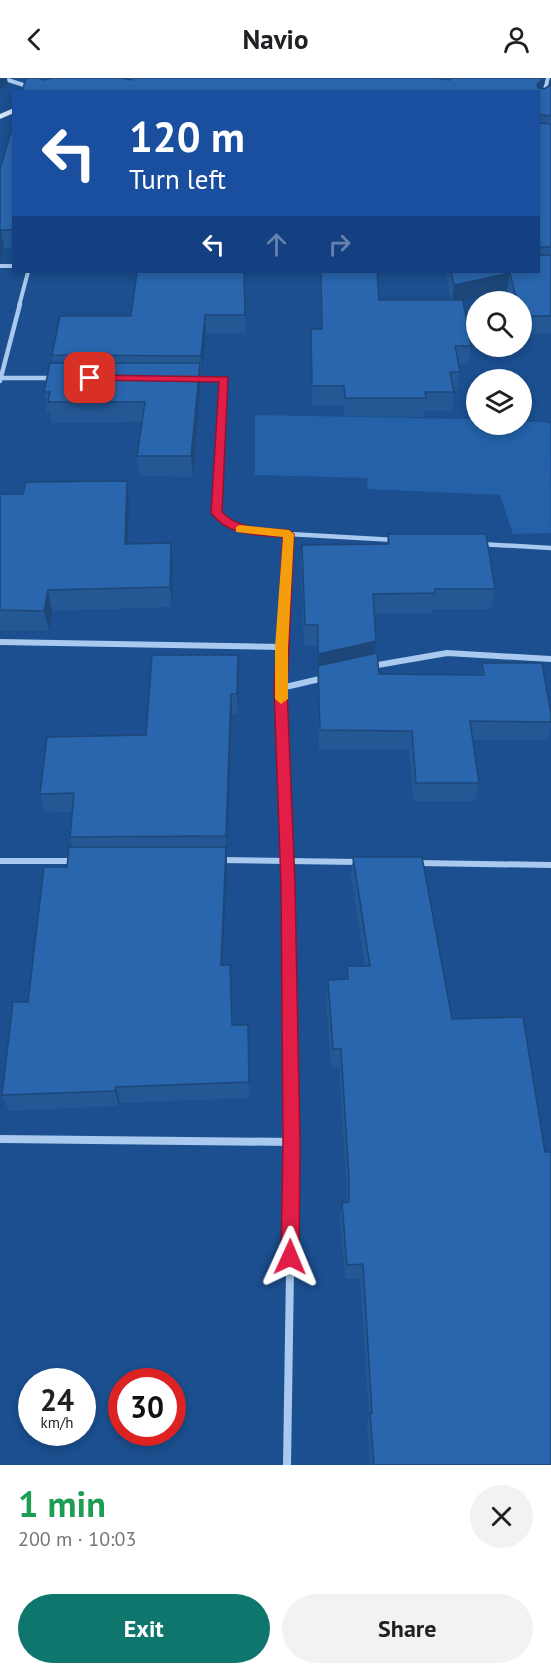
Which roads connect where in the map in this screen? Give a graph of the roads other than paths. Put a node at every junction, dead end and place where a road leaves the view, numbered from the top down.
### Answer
1 (2, 78) edge
2 (548, 78) edge
3 (39, 90) edge
4 (540, 102) edge
5 (28, 273) edge
6 (60, 378) edge
7 (0, 379) edge
8 (189, 379) edge
9 (289, 534) junction
10 (408, 540) edge
11 (468, 544) edge
12 (551, 548) edge
13 (0, 642) edge
14 (282, 647) junction
15 (551, 659) edge
16 (369, 667) edge
17 (336, 675) edge
18 (281, 688) junction
19 (288, 860) junction
20 (0, 861) edge
21 (84, 861) edge
22 (216, 861) edge
23 (371, 862) edge
24 (407, 862) edge
25 (551, 865) edge
26 (0, 1139) edge
27 (292, 1142) junction
28 (287, 1465) edge

1 - 3 street
2 - 4 street
5 - 7 street
6 - 7 street
8 - 9 street
9 - 10 street
9 - 14 street
11 - 12 street
13 - 14 street
14 - 18 street
15 - 16 street
17 - 18 street
18 - 19 street
19 - 22 street
19 - 23 street
19 - 27 street
20 - 21 street
24 - 25 street
26 - 27 street
27 - 28 street

